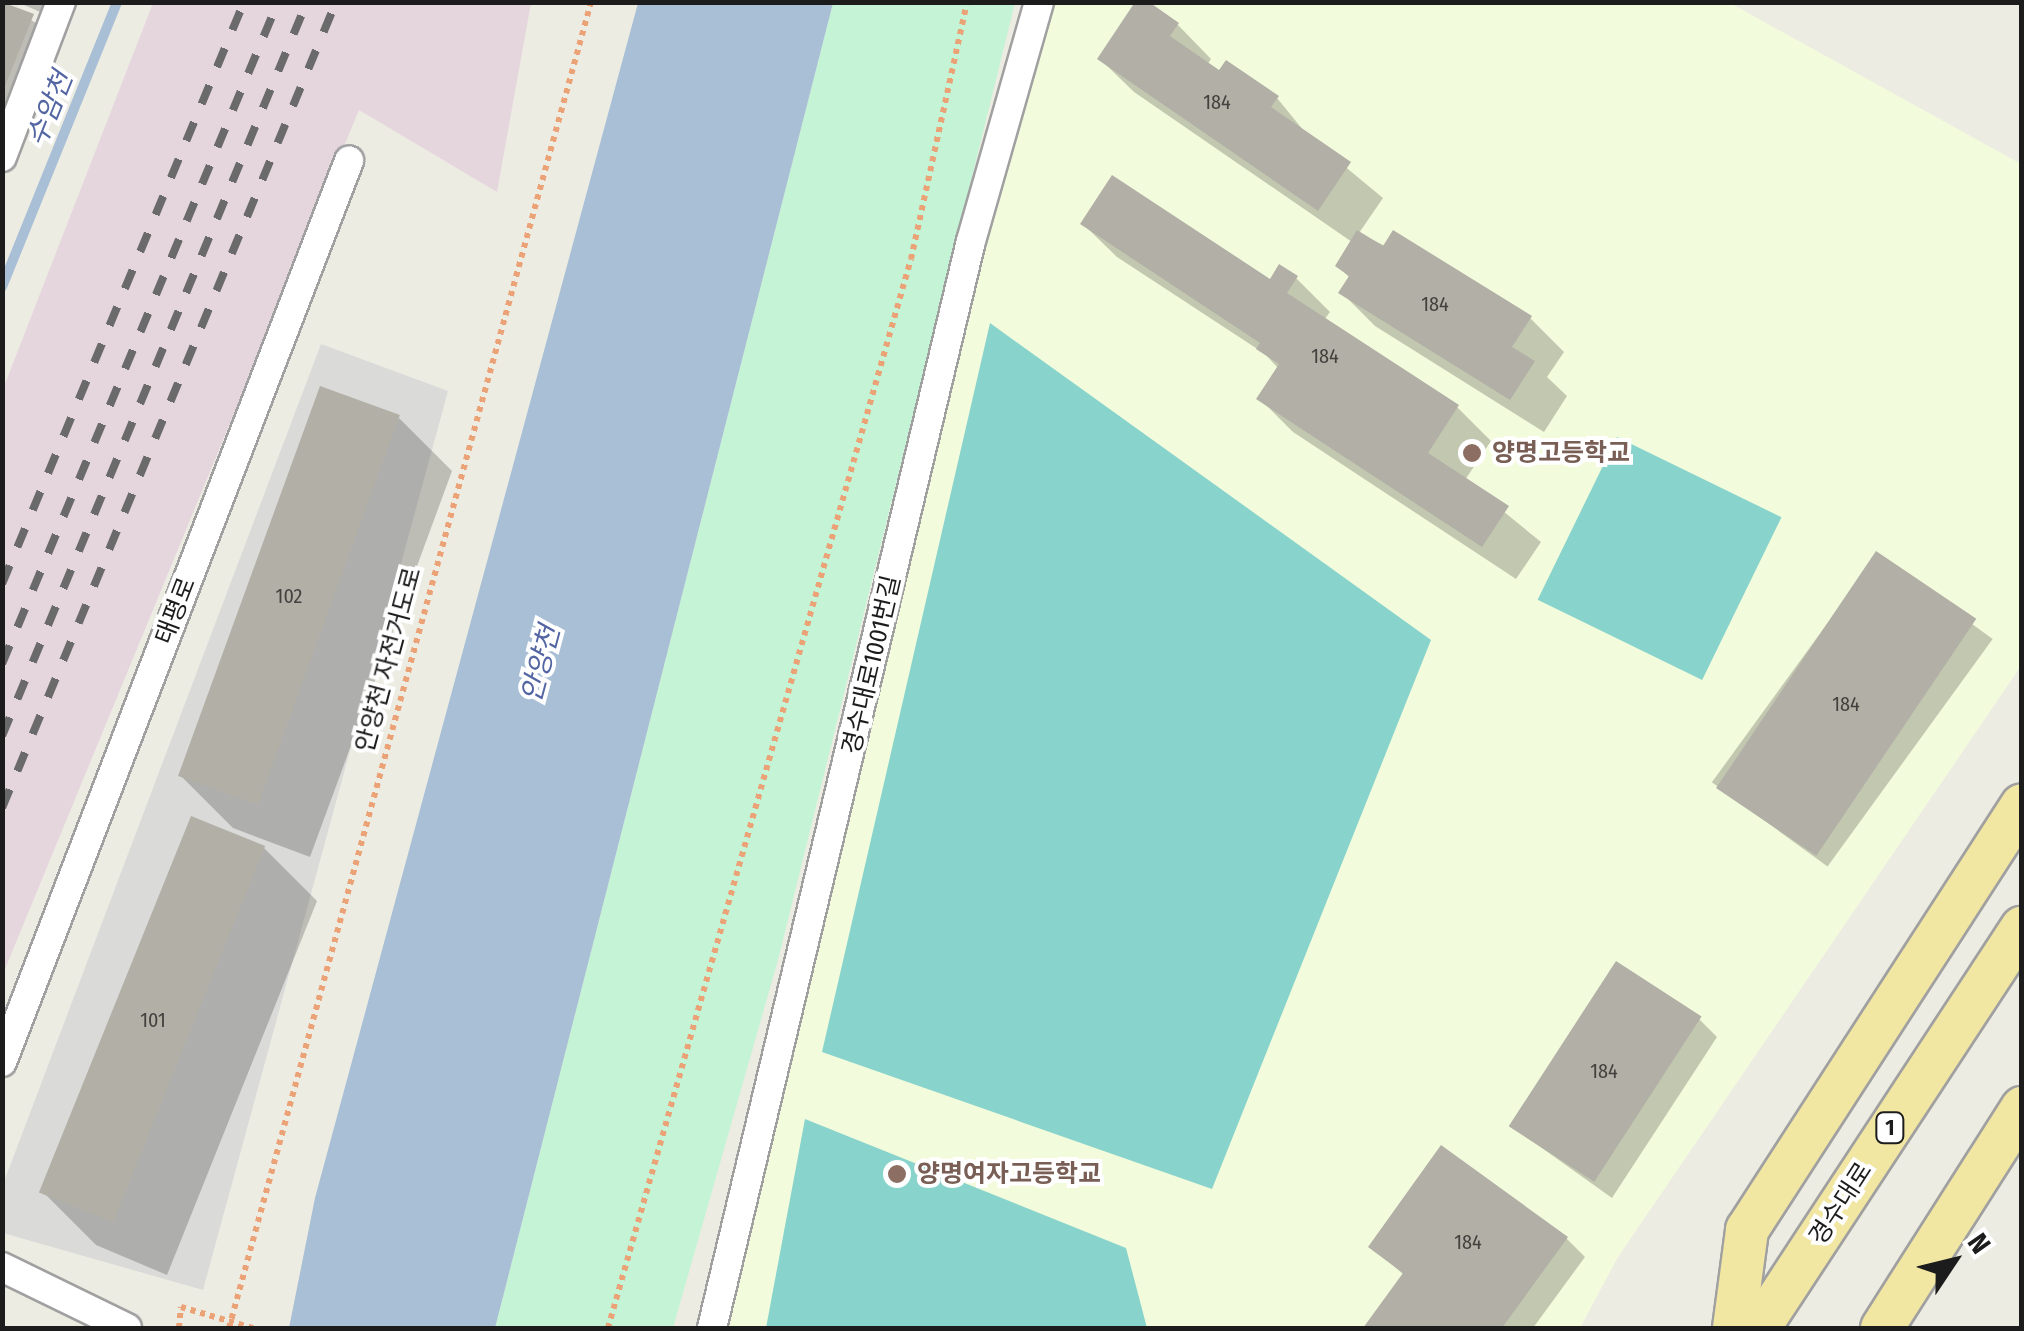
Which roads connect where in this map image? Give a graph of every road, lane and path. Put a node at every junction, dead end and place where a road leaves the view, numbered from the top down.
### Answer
1 (60, 2) edge
2 (591, 2) edge
3 (967, 2) edge
4 (1038, 2) edge
5 (2, 157) edge
6 (349, 161) dead end
7 (2022, 805) edge
8 (2022, 928) edge
9 (2, 1062) edge
10 (2022, 1108) edge
11 (2022, 1161) edge
12 (2, 1268) edge
13 (230, 1325) edge
14 (127, 1328) edge
15 (179, 1328) edge
16 (253, 1328) edge
17 (608, 1328) edge
18 (712, 1328) edge
19 (1734, 1328) edge
20 (1759, 1328) edge
21 (1882, 1328) edge
22 (1896, 1328) edge

1 - 5 street
2 - 13 path, 안양천 자전거도로
3 - 17 path
4 - 18 street, 경수대로1001번길
6 - 9 street, 태평로
7 - 19 main road
8 - 20 main road, 경수대로 / 1
10 - 21 main road
11 - 22 main road
12 - 14 street
13 - 15 path
13 - 16 path

